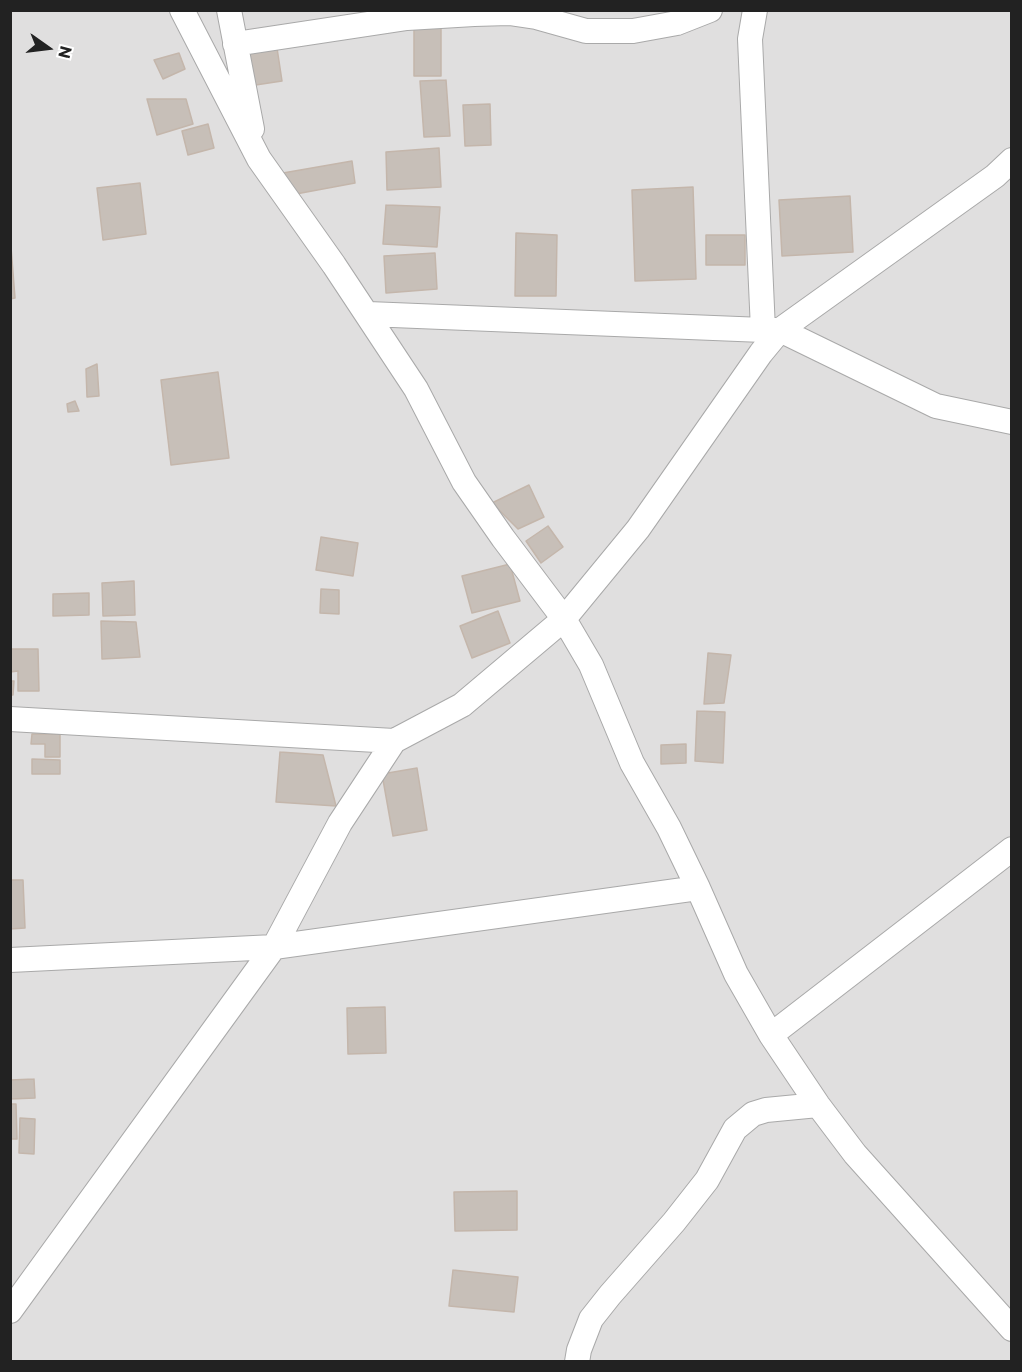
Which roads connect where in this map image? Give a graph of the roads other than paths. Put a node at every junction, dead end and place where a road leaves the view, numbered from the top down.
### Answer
1 (182, 10) edge
2 (228, 10) edge
3 (710, 10) edge
4 (755, 10) edge
5 (235, 45) junction
6 (259, 159) junction
7 (1011, 160) edge
8 (368, 314) junction
9 (771, 330) junction
10 (1011, 422) edge
11 (564, 619) junction
12 (10, 719) edge
13 (394, 741) junction
14 (1011, 849) edge
15 (698, 888) junction
16 (274, 947) junction
17 (10, 960) edge
18 (771, 1035) junction
19 (818, 1105) junction
20 (10, 1311) edge
21 (1011, 1329) edge
22 (577, 1362) edge

1 - 6 street
2 - 5 street
3 - 5 street
4 - 9 street
5 - 6 street
6 - 8 street
7 - 9 street
8 - 9 street
8 - 11 street
9 - 10 street
9 - 11 street
11 - 13 street
11 - 15 street
12 - 13 street
13 - 16 street
14 - 18 street
15 - 16 street
15 - 18 street
16 - 17 street
16 - 20 street
18 - 19 street
19 - 21 street
19 - 22 street

